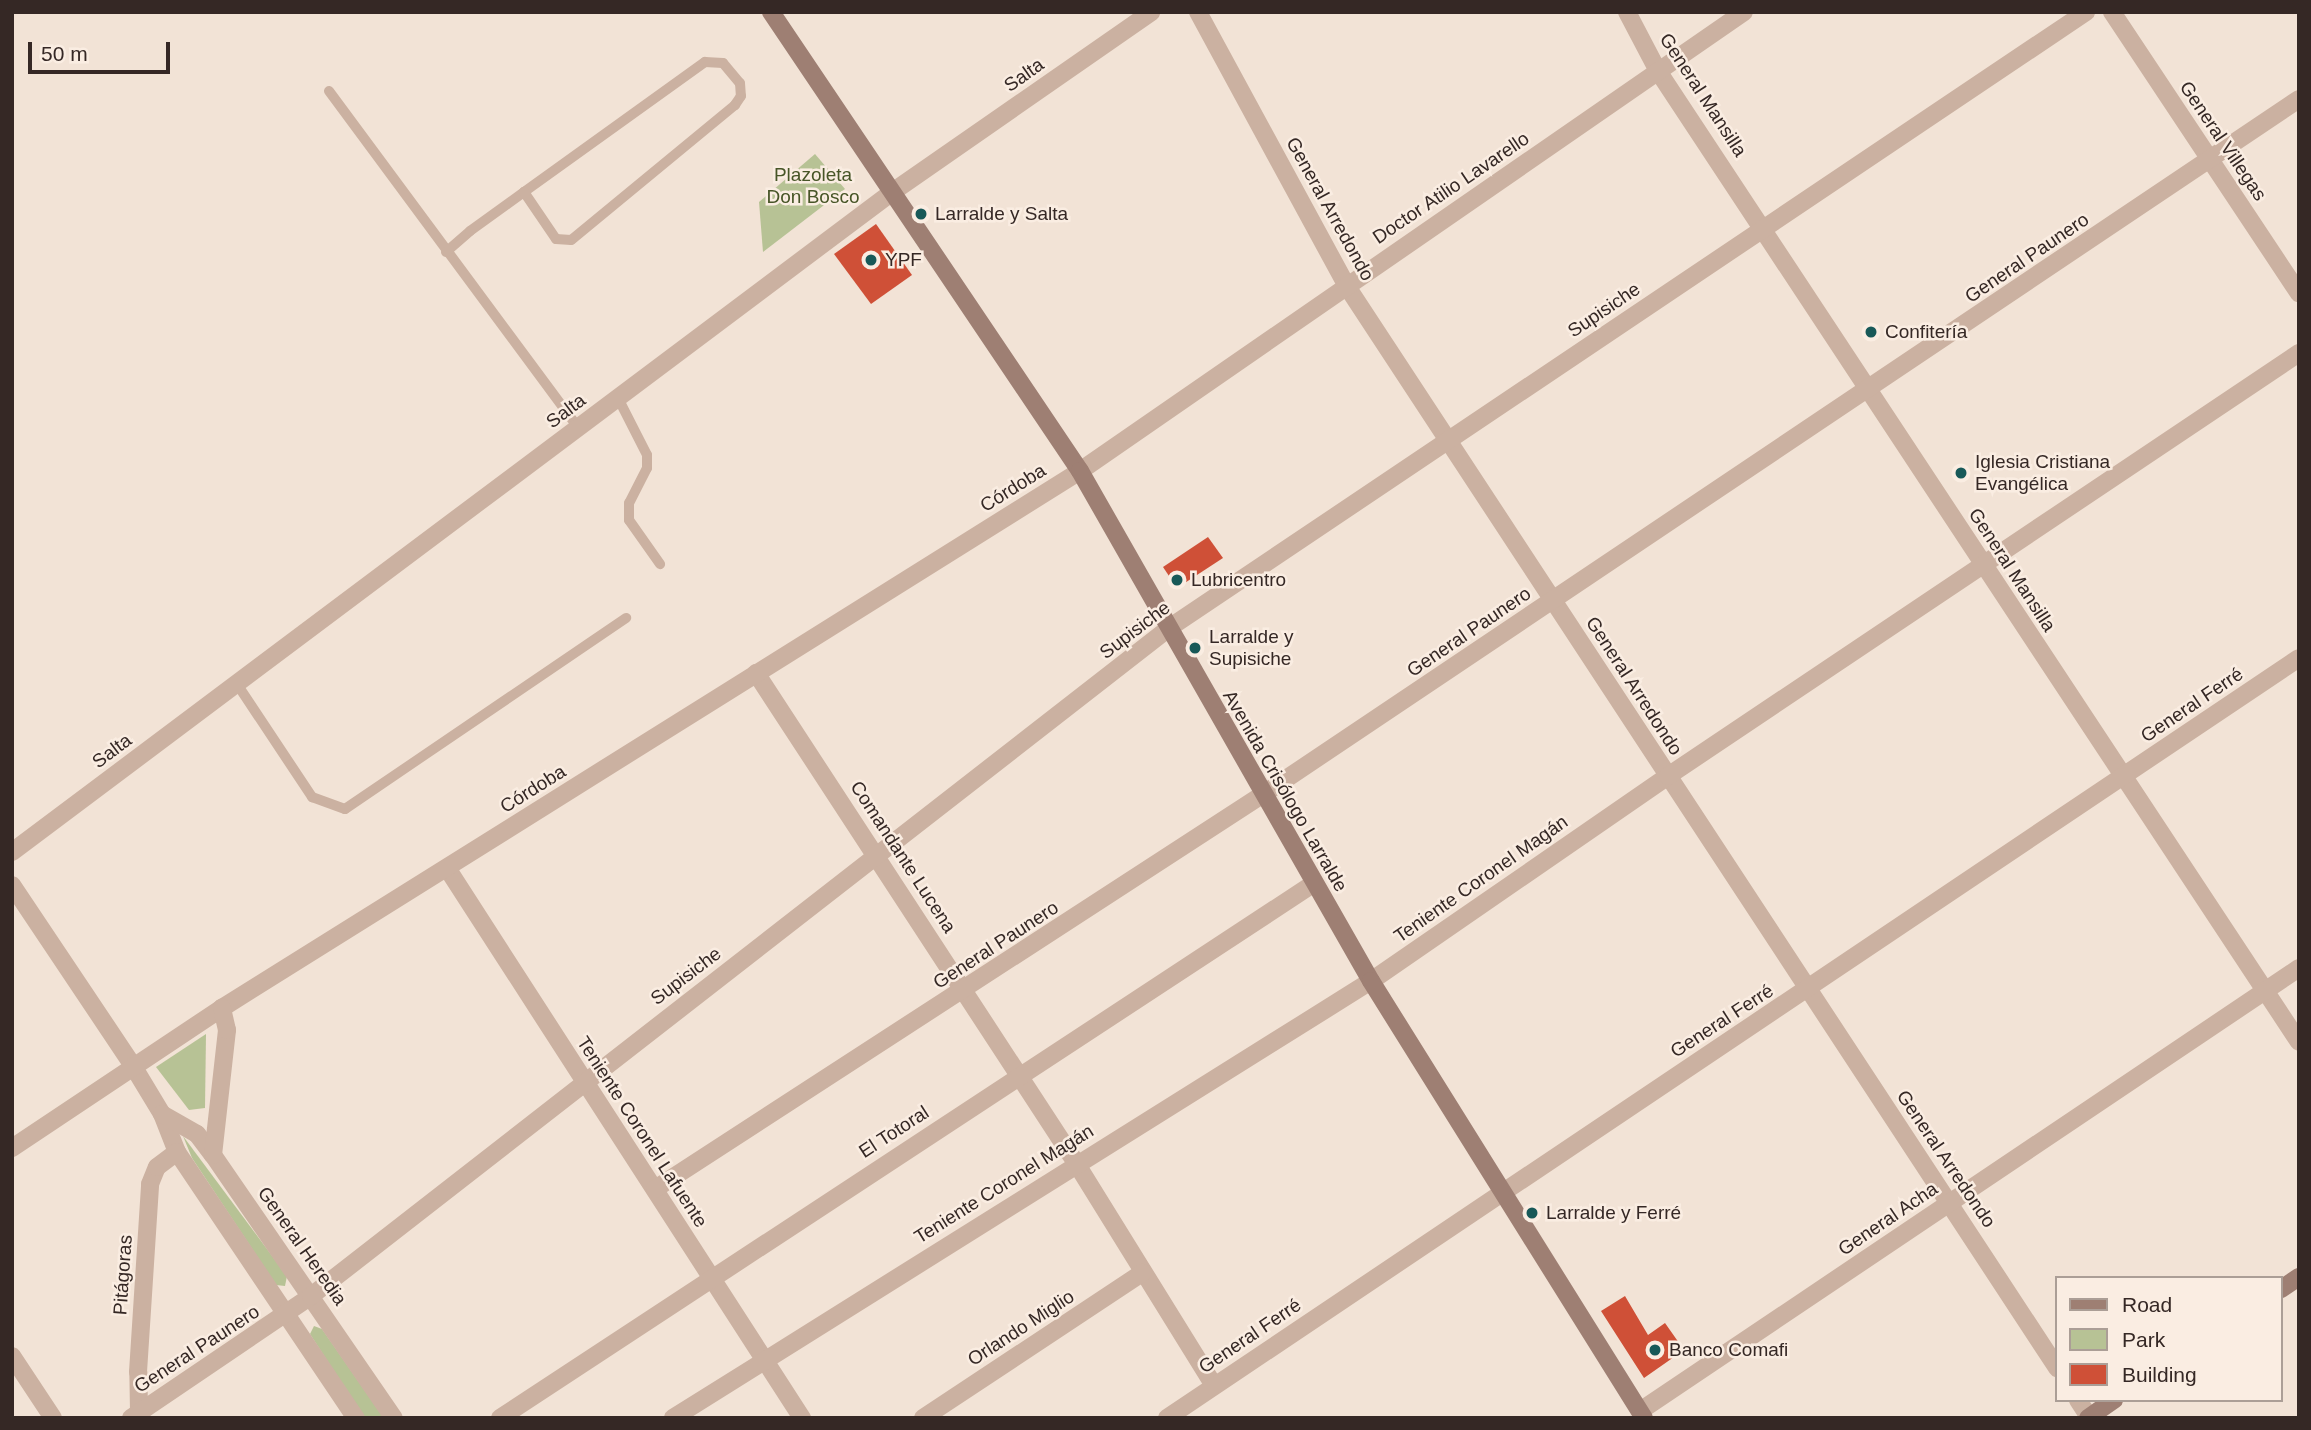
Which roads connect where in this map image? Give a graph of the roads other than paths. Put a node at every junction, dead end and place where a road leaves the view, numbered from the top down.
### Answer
1 (771, 12) edge
2 (1151, 12) edge
3 (1198, 12) edge
4 (1628, 12) edge
5 (1744, 12) edge
6 (2085, 12) edge
7 (2112, 12) edge
8 (1658, 71) junction
9 (329, 91) dead end
10 (2299, 99) edge
11 (2210, 158) junction
12 (524, 192) junction
13 (891, 193) junction
14 (1765, 228) junction
15 (446, 252) junction
16 (1346, 285) junction
17 (2299, 293) edge
18 (2299, 353) edge
19 (1870, 390) junction
20 (618, 398) junction
21 (578, 428) junction
22 (1447, 440) junction
23 (1080, 471) junction
24 (660, 564) dead end
25 (1983, 566) junction
26 (1553, 601) junction
27 (626, 618) dead end
28 (1169, 628) junction
29 (2299, 658) edge
30 (756, 673) junction
31 (237, 684) junction
32 (1668, 776) junction
33 (2123, 776) junction
34 (1262, 795) junction
35 (12, 852) edge
36 (878, 855) junction
37 (447, 868) junction
38 (1313, 884) junction
39 (12, 885) edge
40 (2299, 968) edge
41 (1371, 981) junction
42 (1807, 990) junction
43 (2265, 990) junction
44 (965, 991) junction
45 (222, 1008) junction
46 (2299, 1042) edge
47 (133, 1066) junction
48 (1019, 1074) junction
49 (584, 1080) junction
50 (162, 1114) junction
51 (12, 1148) edge
52 (177, 1152) junction
53 (213, 1155) junction
54 (1076, 1163) junction
55 (655, 1189) junction
56 (1503, 1191) junction
57 (1951, 1202) junction
58 (1142, 1273) junction
59 (2299, 1277) edge
60 (710, 1278) junction
61 (2283, 1288) edge
62 (311, 1296) junction
63 (286, 1315) junction
64 (12, 1356) edge
65 (764, 1361) junction
66 (2056, 1366) edge
67 (1214, 1386) junction
68 (2079, 1402) edge
69 (2111, 1402) edge
70 (1642, 1414) edge
71 (135, 1415) edge
72 (53, 1418) edge
73 (356, 1418) edge
74 (394, 1418) edge
75 (500, 1418) edge
76 (673, 1418) edge
77 (802, 1418) edge
78 (923, 1418) edge
79 (1167, 1418) edge
80 (2088, 1418) edge

1 - 13 main road, Avenida Crisólogo Larralde
2 - 13 street, Salta
3 - 16 street, General Arredondo
4 - 8 street, General Mansilla
5 - 8 street, Doctor Atilio Lavarello
6 - 14 street, Supisiche
7 - 11 street, General Villegas
8 - 14 street, General Mansilla
8 - 16 street, Doctor Atilio Lavarello
9 - 15 lane
10 - 11 street, General Paunero
11 - 17 street, General Villegas
11 - 19 street, General Paunero
12 - 12 lane
12 - 15 lane
13 - 20 street, Salta
13 - 23 main road, Avenida Crisólogo Larralde
14 - 19 street, General Mansilla
14 - 22 street, Supisiche
15 - 21 lane
16 - 22 street, General Arredondo
16 - 23 street, Doctor Atilio Lavarello
18 - 25 street, Teniente Coronel Magán
19 - 25 street, General Mansilla
19 - 26 street, General Paunero
20 - 21 street, Salta
20 - 24 lane
21 - 31 street, Salta
22 - 26 street, General Arredondo
22 - 28 street, Supisiche
23 - 28 main road, Avenida Crisólogo Larralde
23 - 30 street, Córdoba
25 - 32 street, Teniente Coronel Magán
25 - 33 street, General Mansilla
26 - 32 street, General Arredondo
26 - 34 street, General Paunero
27 - 31 lane
28 - 34 main road, Avenida Crisólogo Larralde
28 - 36 street, Supisiche
29 - 33 street, General Ferré
30 - 36 street, Comandante Lucena
30 - 37 street, Córdoba
31 - 35 street, Salta
32 - 41 street, Teniente Coronel Magán
32 - 42 street, General Arredondo
33 - 42 street, General Ferré
33 - 43 street, General Mansilla
34 - 38 main road, Avenida Crisólogo Larralde
34 - 44 street, General Paunero
36 - 44 street, Comandante Lucena
36 - 49 street, Supisiche
37 - 45 street, Córdoba
37 - 49 street, Teniente Coronel Lafuente
38 - 41 main road, Avenida Crisólogo Larralde
38 - 48 street, El Totoral
39 - 47 street, General Heredia
40 - 43 street, General Acha
41 - 54 street, Teniente Coronel Magán
41 - 56 main road, Avenida Crisólogo Larralde
42 - 56 street, General Ferré
42 - 57 street, General Arredondo
43 - 46 street, General Mansilla
43 - 57 street, General Acha
44 - 48 street, Comandante Lucena
44 - 55 street, General Paunero
45 - 47 street, Córdoba
45 - 53 street
47 - 50 street, General Heredia
47 - 51 street, Córdoba
48 - 54 street, Comandante Lucena
48 - 60 street, El Totoral
49 - 55 street, Teniente Coronel Lafuente
49 - 62 street, Supisiche
50 - 52 street, General Heredia
50 - 53 street, General Heredia
52 - 63 street, General Heredia
52 - 71 street, Pitágoras
53 - 62 street, General Heredia
54 - 58 street, Comandante Lucena
54 - 65 street, Teniente Coronel Magán
55 - 60 street, Teniente Coronel Lafuente
56 - 67 street, General Ferré
56 - 70 main road, Avenida Crisólogo Larralde
57 - 66 street, General Arredondo
57 - 70 street, General Acha
58 - 67 street, Comandante Lucena
58 - 78 street, Orlando Miglio
59 - 61 main road
60 - 65 street, Teniente Coronel Lafuente
60 - 75 street, El Totoral
62 - 63 street, Supisiche
62 - 74 street, General Heredia
63 - 71 street, General Paunero
63 - 73 street, General Heredia
64 - 72 street
65 - 76 street, Teniente Coronel Magán
65 - 77 street, Teniente Coronel Lafuente
67 - 79 street, General Ferré
68 - 80 street
69 - 80 main road

